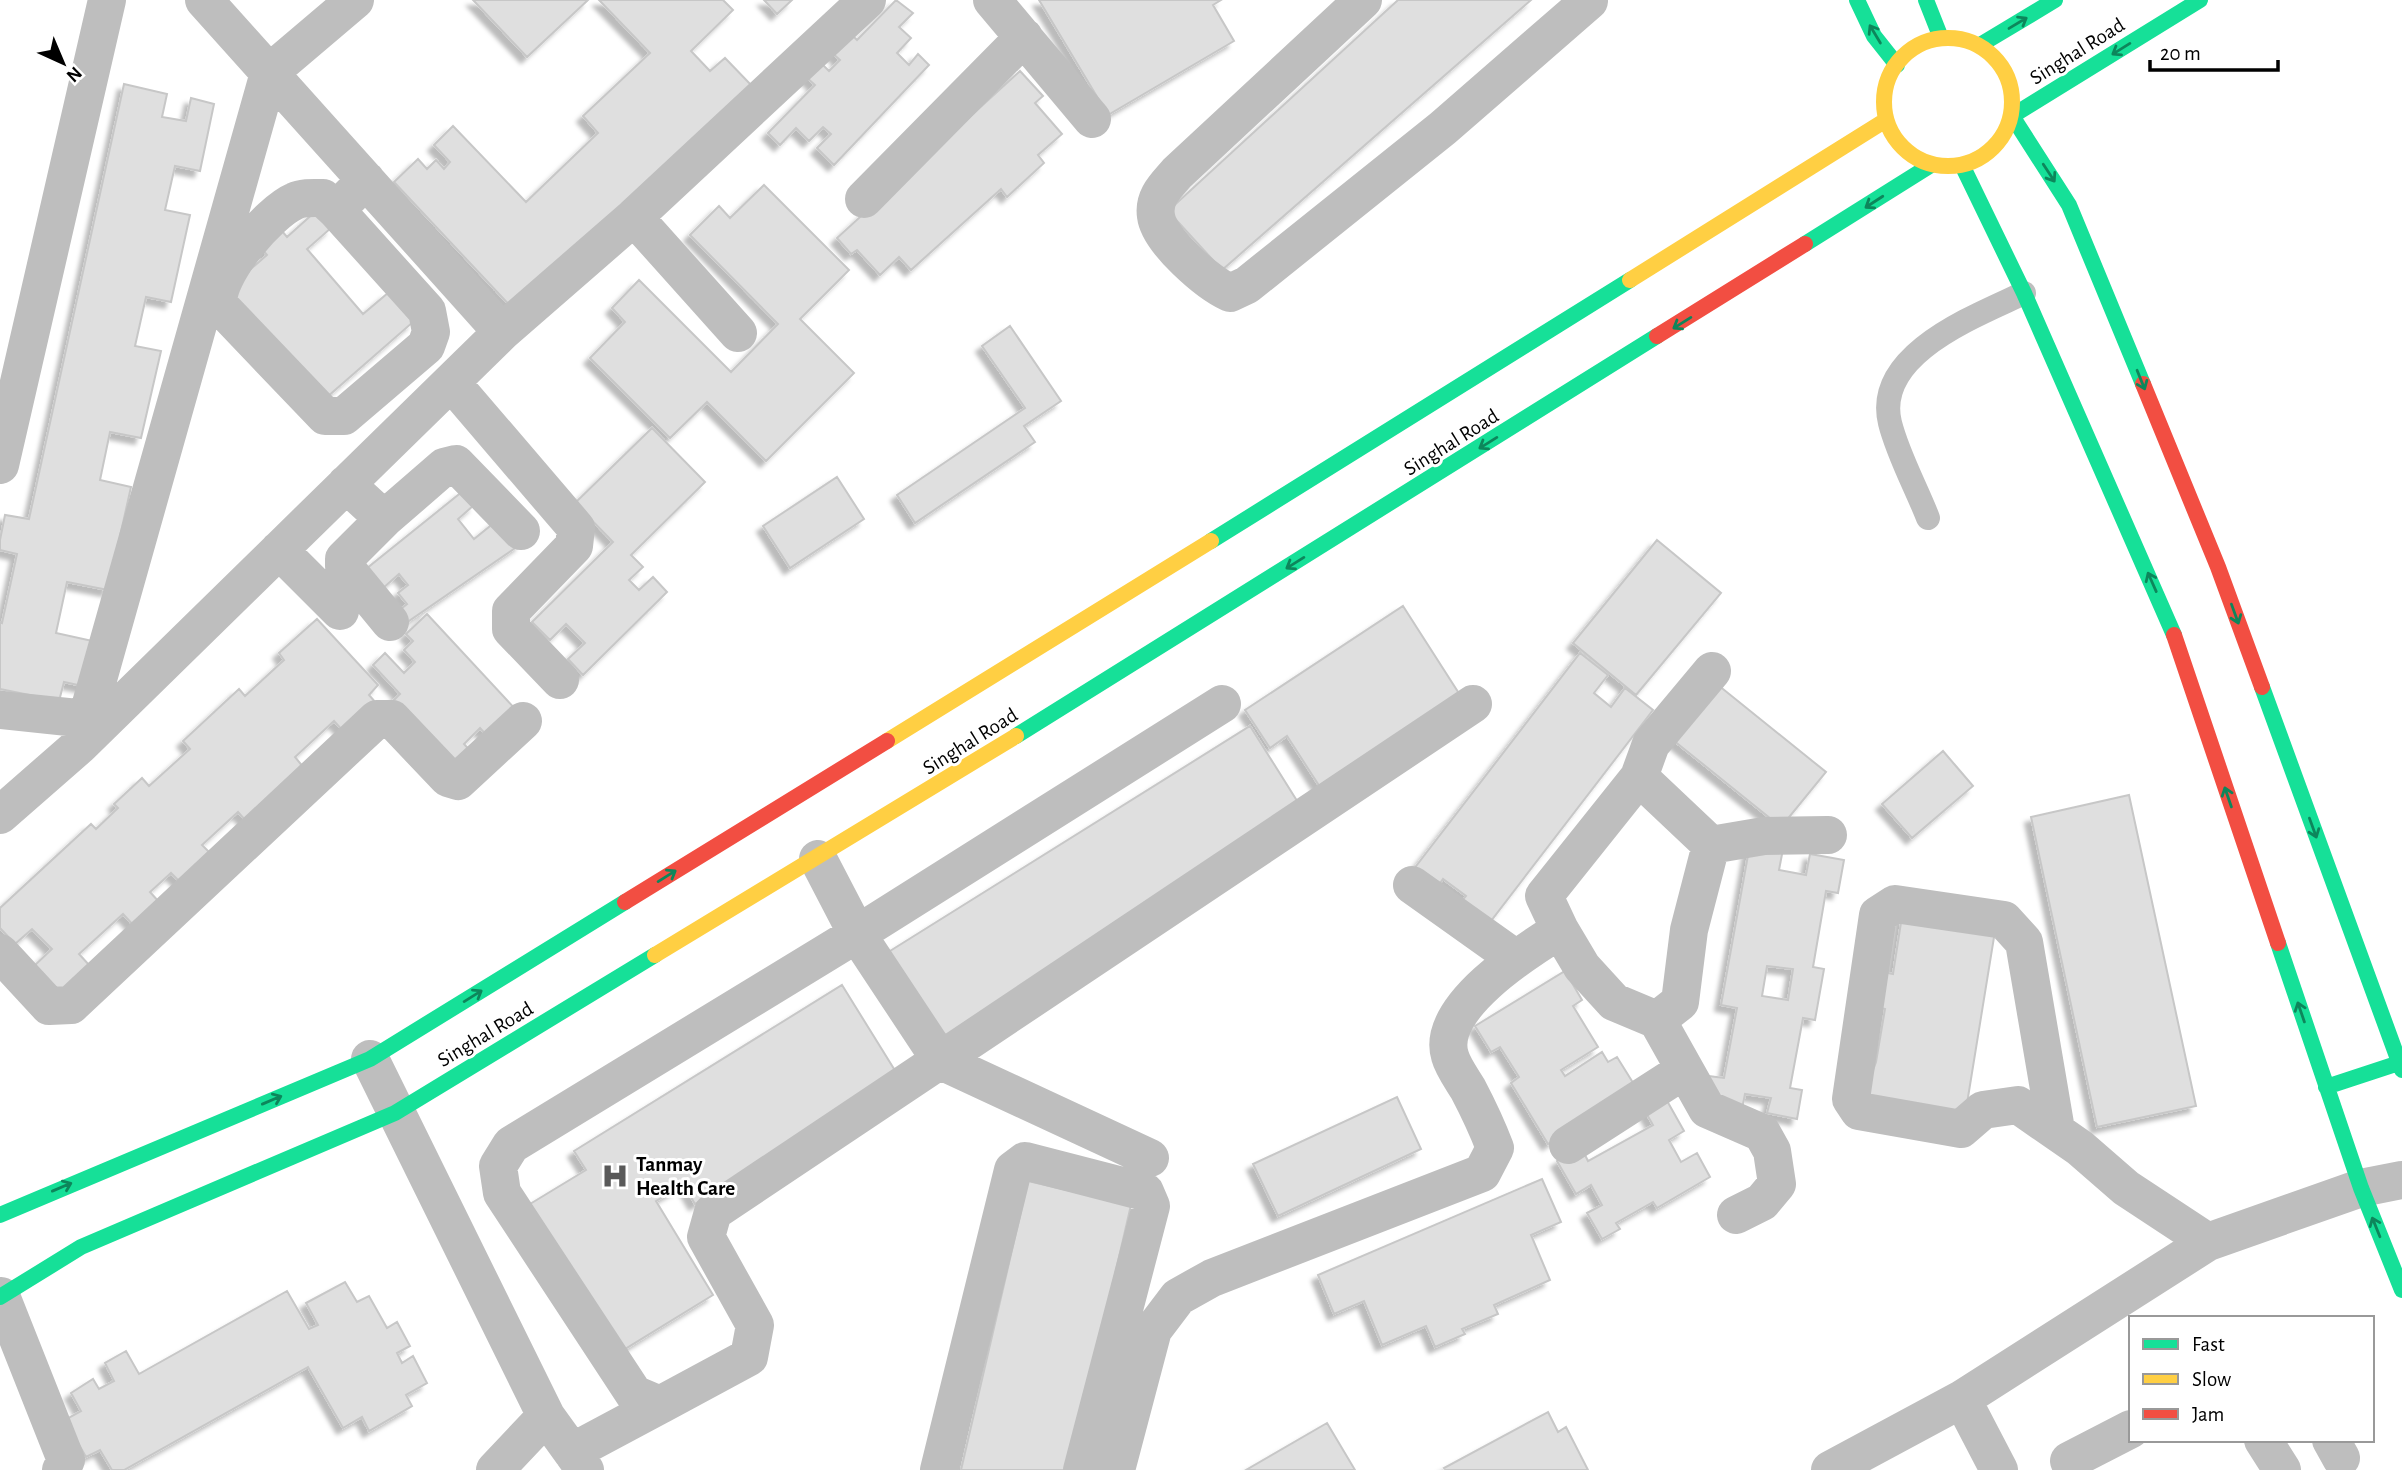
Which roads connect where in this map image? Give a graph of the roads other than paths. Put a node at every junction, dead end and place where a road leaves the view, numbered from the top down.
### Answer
1 (107, 0) edge
2 (204, 0) edge
3 (355, 0) edge
4 (867, 0) edge
5 (1363, 0) edge
6 (1857, 0) edge
7 (1926, 0) edge
8 (2055, 0) edge
9 (2200, 0) edge
10 (1589, 1) edge
11 (1008, 11) edge
12 (1941, 38) junction
13 (1980, 45) junction
14 (1897, 65) junction
15 (269, 73) junction
16 (2012, 116) junction
17 (1092, 119) dead end
18 (1886, 120) junction
19 (1931, 165) junction
20 (1962, 165) junction
21 (366, 180) junction
22 (864, 199) dead end
23 (336, 210) junction
24 (634, 217) junction
25 (2024, 293) junction
26 (502, 332) junction
27 (738, 333) dead end
28 (451, 382) junction
29 (0, 465) edge
30 (346, 484) junction
31 (1928, 518) dead end
32 (384, 519) junction
33 (521, 531) dead end
34 (279, 550) junction
35 (340, 611) dead end
36 (390, 622) dead end
37 (1712, 671) dead end
38 (560, 680) dead end
39 (1222, 704) dead end
40 (1473, 704) dead end
41 (0, 710) edge
42 (523, 720) dead end
43 (83, 732) junction
44 (1639, 777) junction
45 (0, 815) edge
46 (1828, 835) dead end
47 (1711, 845) junction
48 (818, 859) junction
49 (1412, 885) dead end
50 (1560, 930) junction
51 (857, 934) junction
52 (0, 953) edge
53 (1516, 959) junction
54 (1657, 1020) junction
55 (370, 1059) junction
56 (941, 1061) junction
57 (2401, 1067) edge
58 (1683, 1071) junction
59 (2326, 1087) junction
60 (395, 1113) junction
61 (2056, 1130) junction
62 (1567, 1145) dead end
63 (1150, 1158) dead end
64 (2402, 1180) edge
65 (2361, 1188) junction
66 (0, 1215) edge
67 (1736, 1215) dead end
68 (2208, 1242) junction
69 (2402, 1290) edge
70 (1, 1296) edge
71 (1962, 1399) junction
72 (660, 1405) junction
73 (546, 1416) junction
74 (2129, 1430) edge
75 (2264, 1442) edge
76 (579, 1461) edge
77 (2069, 1461) dead end
78 (61, 1470) edge
79 (495, 1470) edge
80 (939, 1470) edge
81 (1082, 1470) edge
82 (1116, 1470) edge
83 (1829, 1470) edge
84 (1999, 1470) edge
85 (2282, 1470) edge

1 - 29 street
2 - 15 street
3 - 15 street
4 - 24 street
5 - 10 street
14 -> 6 street
7 - 12 street
13 -> 8 street
9 -> 16 street, Singhal Road
11 - 17 street
11 - 22 street
12 - 13 street
12 - 14 street
13 - 16 street
14 - 18 street
15 - 21 street
15 - 43 street
16 - 20 street
16 -> 57 street
18 - 19 street
55 -> 18 street, Singhal Road
19 - 20 street
19 -> 48 street, Singhal Road
20 - 25 street
21 - 23 street
21 - 26 street
23 - 23 street
24 - 26 street
24 - 27 street
25 - 31 lane
59 -> 25 street
26 - 28 street
28 - 30 street
28 - 38 street
30 - 32 street
30 - 34 street
32 - 33 street
32 - 36 street
34 - 35 street
34 - 43 street
37 - 44 street
39 - 51 street
40 - 56 street
41 - 43 street
42 - 52 street
43 - 45 street
44 - 47 street
44 - 50 street
46 - 47 street
47 - 54 street
48 - 51 street
48 - 60 street, Singhal Road
49 - 53 street
50 - 53 street
50 - 54 street
51 - 56 street
51 - 72 street
53 - 82 street
54 - 58 street
55 - 60 street
66 -> 55 street, Singhal Road
56 - 63 street
56 - 72 street
57 - 59 street
58 - 62 street
58 - 67 street
59 - 65 street
60 - 70 street, Singhal Road
60 - 73 street
61 - 61 street
61 - 68 street
64 - 65 street
65 - 68 street
69 -> 65 street
68 - 71 street
70 - 78 street
71 - 83 street
71 - 84 street
72 - 76 street
73 - 76 street
73 - 79 street
74 - 77 street
75 - 85 street
80 - 81 street

